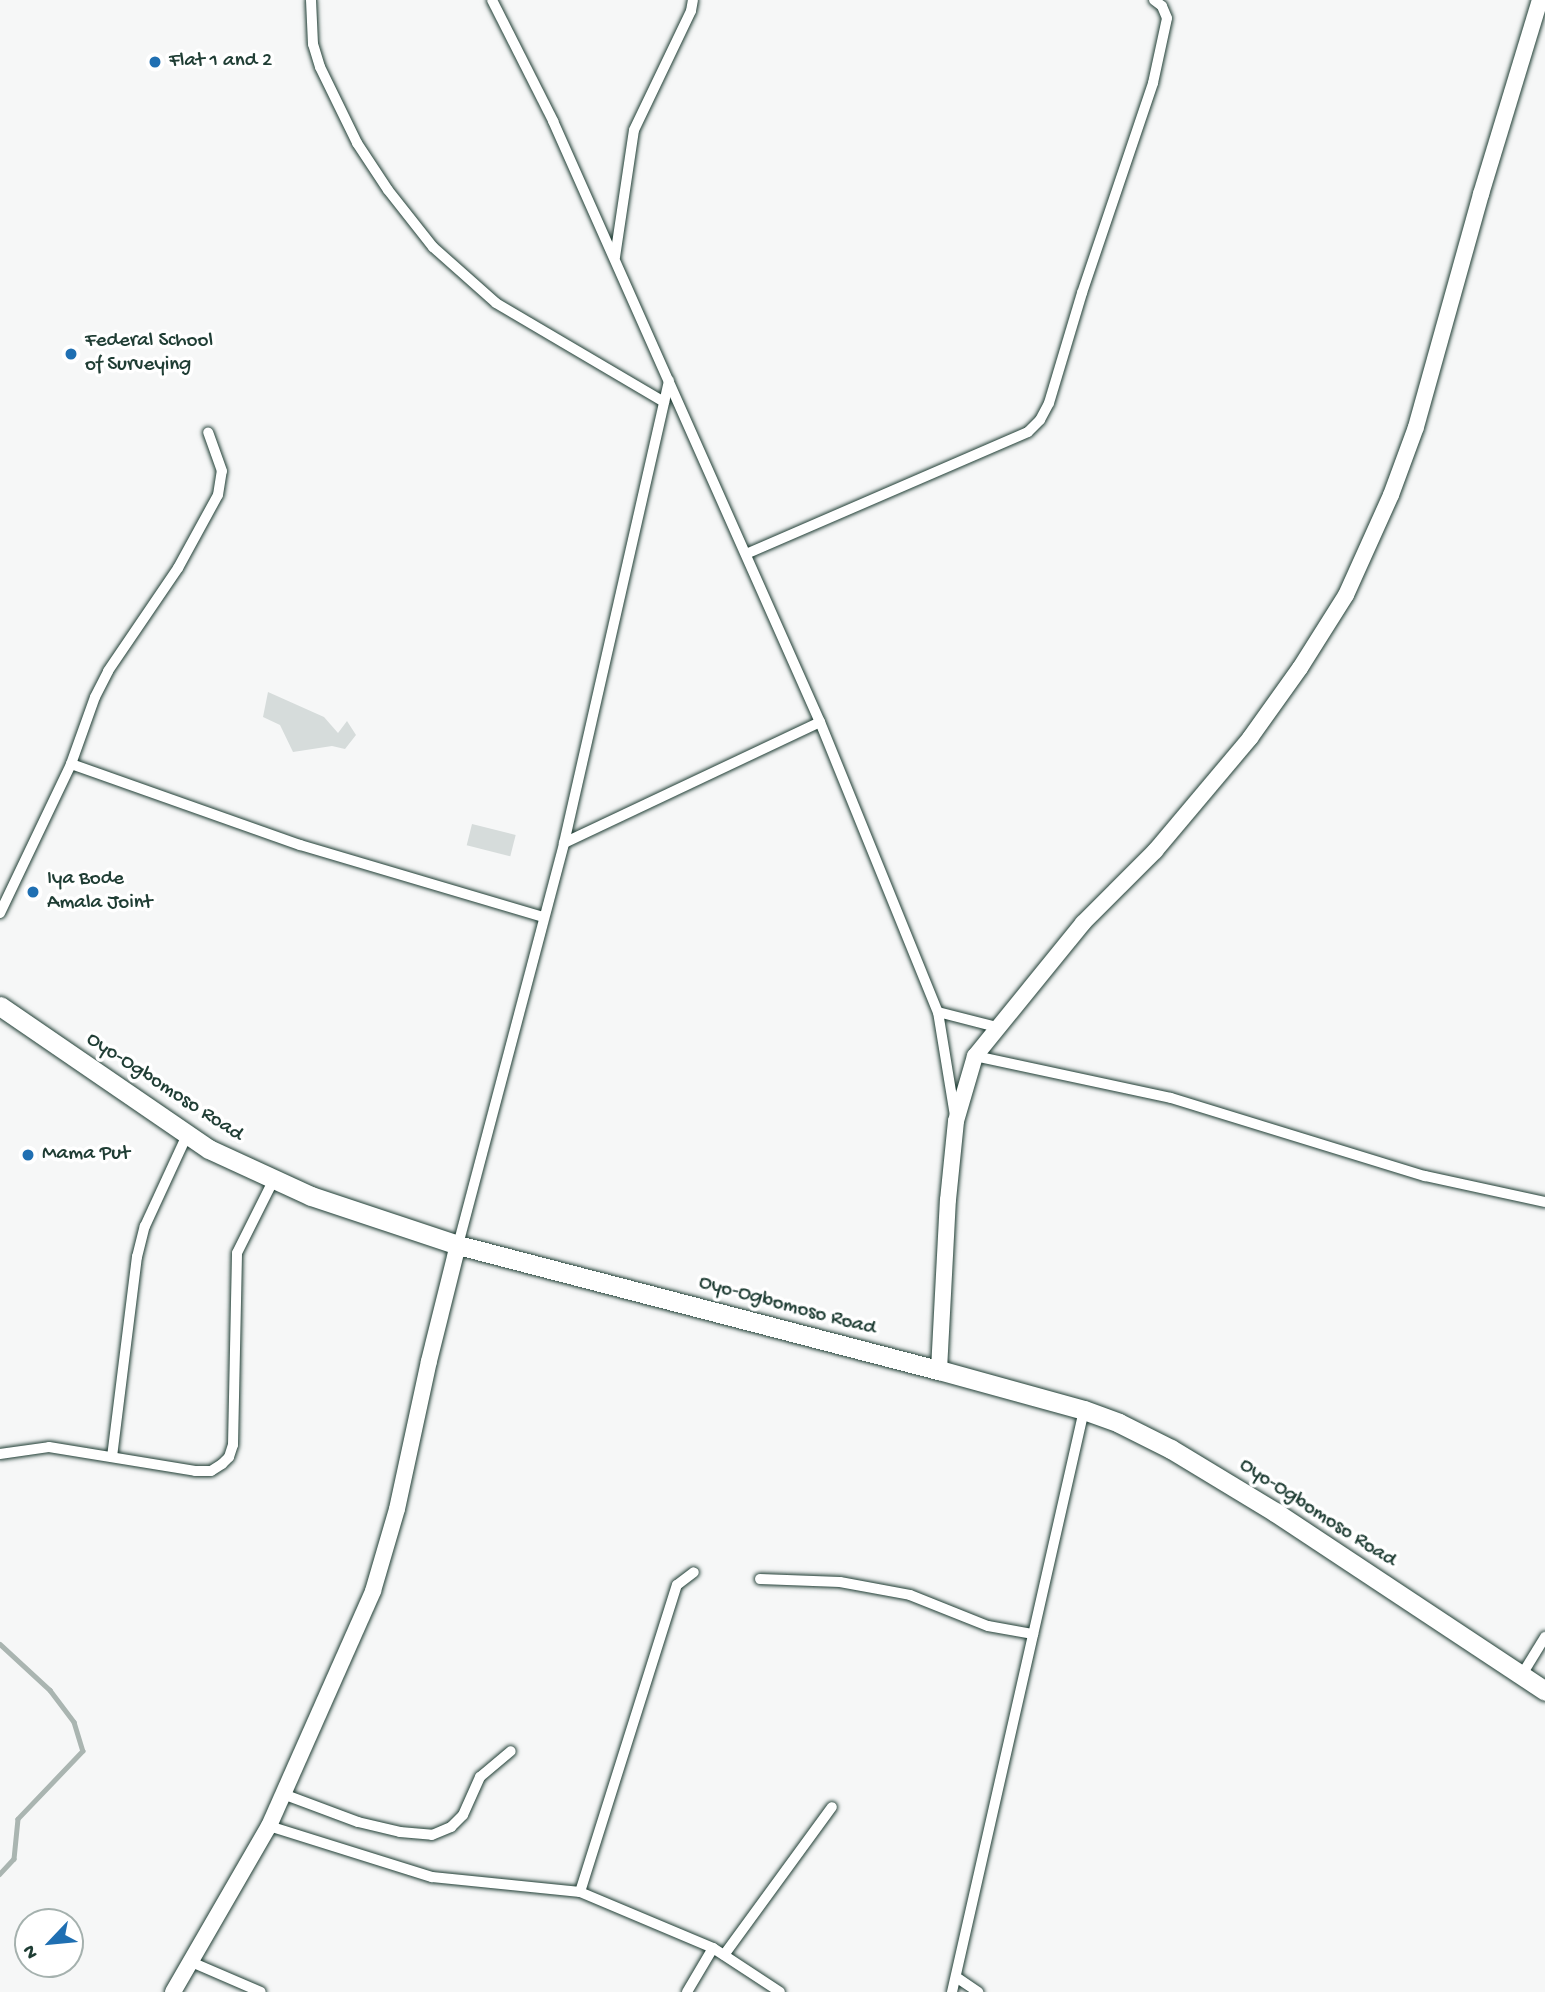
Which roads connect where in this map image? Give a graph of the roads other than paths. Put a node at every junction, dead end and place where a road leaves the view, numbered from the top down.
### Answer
1 (311, 0) edge
2 (492, 0) edge
3 (693, 0) edge
4 (1154, 0) edge
5 (1540, 0) edge
6 (614, 257) junction
7 (669, 381) junction
8 (664, 402) junction
9 (208, 432) dead end
10 (746, 554) junction
11 (820, 722) junction
12 (71, 764) junction
13 (564, 843) junction
14 (0, 913) edge
15 (543, 917) junction
16 (0, 1006) edge
17 (938, 1013) junction
18 (997, 1027) junction
19 (975, 1056) junction
20 (956, 1121) junction
21 (187, 1135) junction
22 (274, 1179) junction
23 (1545, 1202) edge
24 (458, 1245) junction
25 (939, 1370) junction
26 (1084, 1410) junction
27 (0, 1454) edge
28 (112, 1457) junction
29 (694, 1572) dead end
30 (760, 1579) dead end
31 (1033, 1634) junction
32 (1545, 1637) edge
33 (1521, 1676) junction
34 (1545, 1691) edge
35 (511, 1751) dead end
36 (283, 1794) junction
37 (832, 1807) dead end
38 (269, 1826) junction
39 (580, 1892) junction
40 (713, 1948) junction
41 (724, 1955) junction
42 (189, 1961) junction
43 (956, 1977) junction
44 (173, 1992) edge
45 (261, 1992) edge
46 (687, 1992) edge
47 (780, 1992) edge
48 (952, 1992) edge
49 (978, 1992) edge

1 - 8 street
2 - 6 street
3 - 6 street
4 - 10 street
5 - 18 main road
6 - 7 street
7 - 8 street
7 - 10 street
8 - 13 street
9 - 12 street
10 - 11 street
11 - 13 street
11 - 17 street
12 - 14 street
12 - 15 street
13 - 15 street
15 - 24 street
16 - 21 highway, Oyo-Ogbomoso Road
17 - 18 street
17 - 20 street
18 - 19 main road
19 - 20 main road
19 - 23 street
20 - 25 main road
21 - 22 highway, Oyo-Ogbomoso Road
21 - 28 street
22 - 24 highway, Oyo-Ogbomoso Road
22 - 28 street
24 - 25 highway, Oyo-Ogbomoso Road
24 - 36 main road
25 - 26 highway, Oyo-Ogbomoso Road
26 - 31 street
26 - 33 highway, Oyo-Ogbomoso Road
27 - 28 street
29 - 39 street
30 - 31 street
31 - 43 street
32 - 33 street
33 - 34 highway, Oyo-Ogbomoso Road
35 - 36 street
36 - 38 main road
37 - 41 street
38 - 39 street
38 - 42 main road
39 - 40 street
40 - 41 street
40 - 46 street
41 - 47 street
42 - 44 main road
42 - 45 street
43 - 48 street
43 - 49 street

